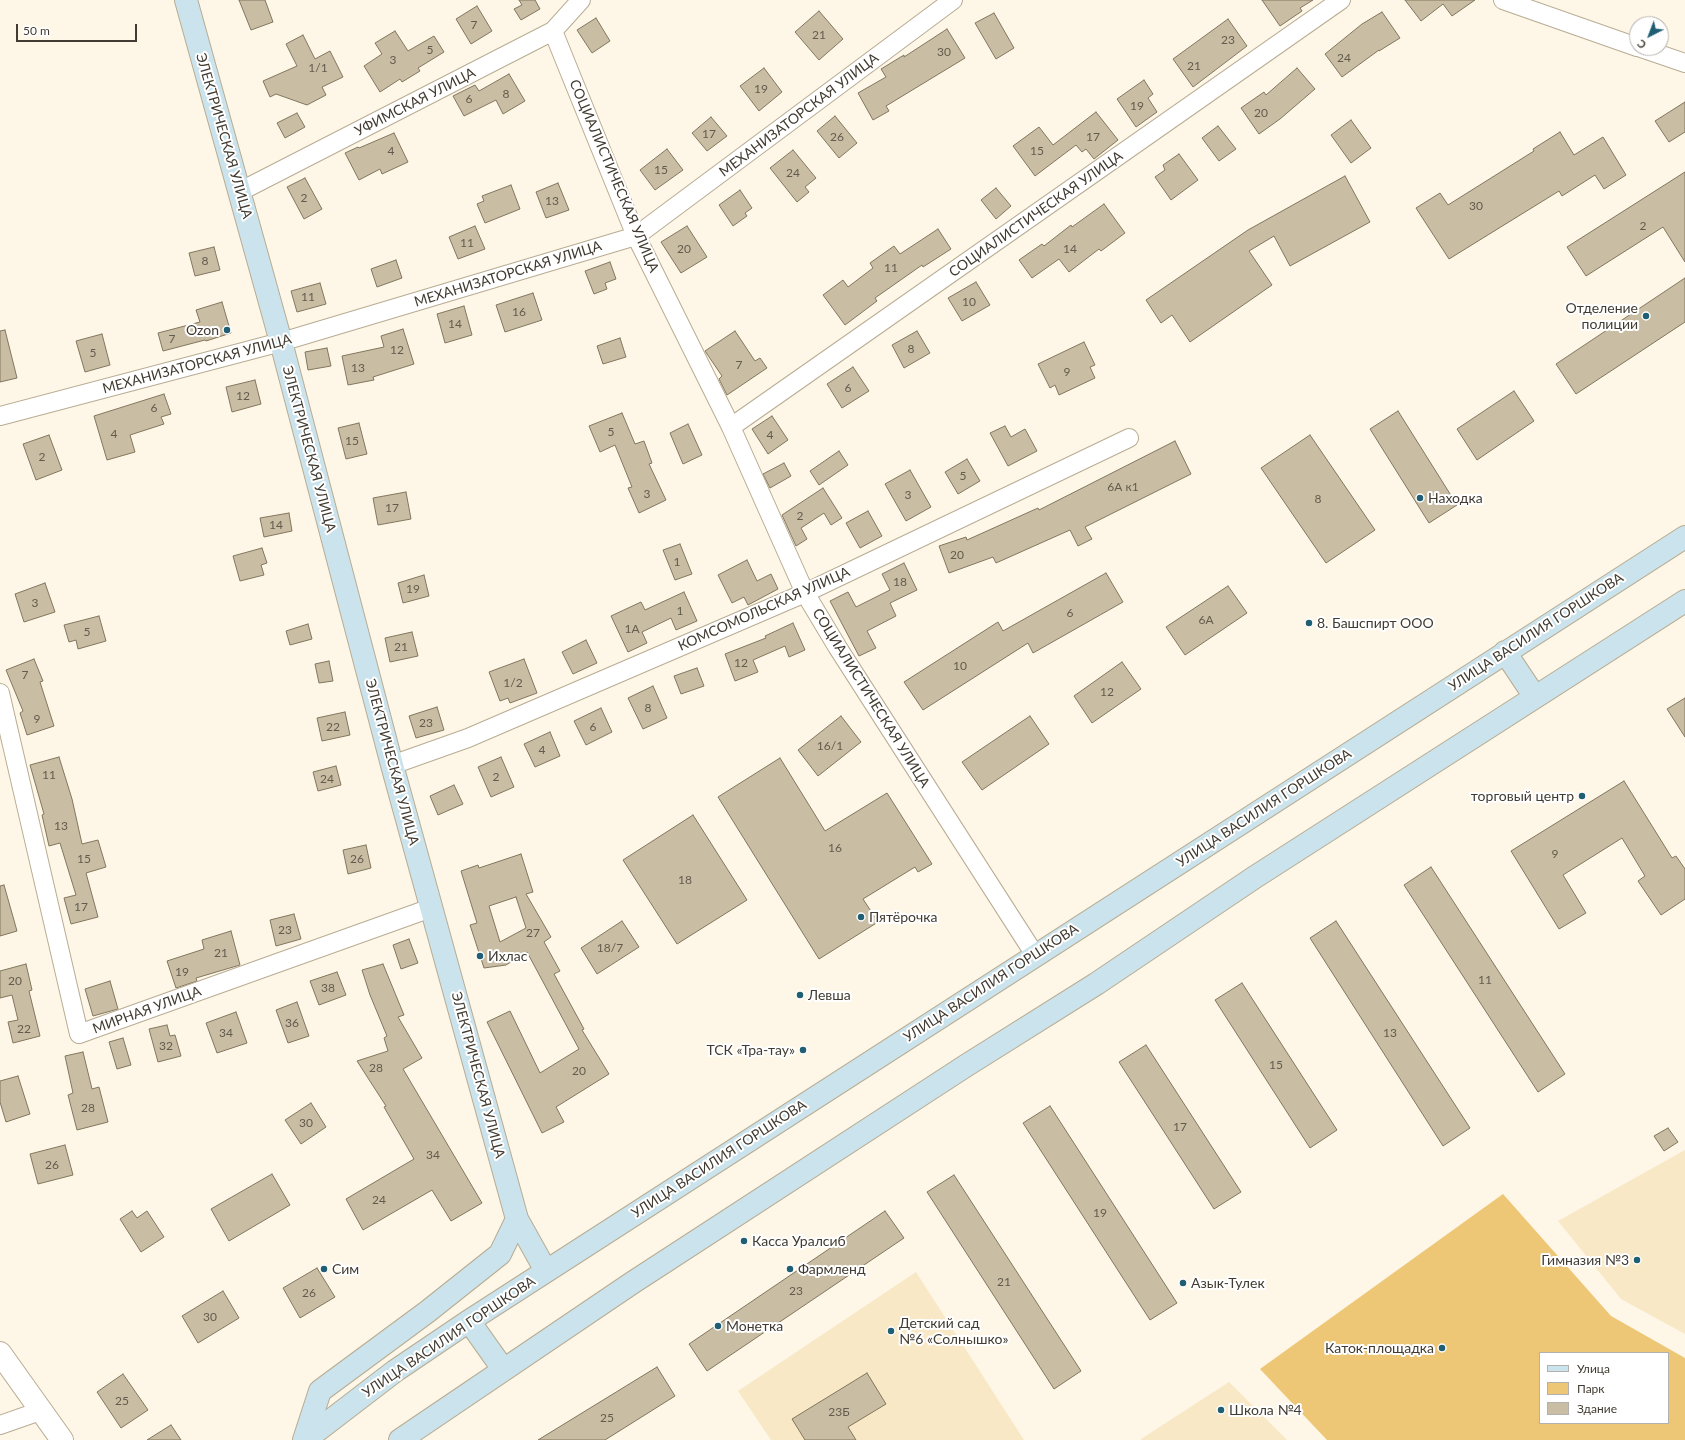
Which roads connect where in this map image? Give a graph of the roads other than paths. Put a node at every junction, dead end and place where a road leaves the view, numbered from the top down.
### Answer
1 (186, 0) edge
2 (581, 0) edge
3 (952, 0) edge
4 (1341, 0) edge
5 (1503, 0) edge
6 (553, 31) junction
7 (1629, 44) edge
8 (1664, 56) edge
9 (1685, 63) edge
10 (240, 192) junction
11 (636, 236) junction
12 (281, 342) junction
13 (0, 416) edge
14 (731, 427) junction
15 (1129, 438) dead end
16 (1685, 537) edge
17 (805, 593) junction
18 (1685, 601) edge
19 (1505, 652) junction
20 (0, 693) edge
21 (1535, 697) junction
22 (392, 765) junction
23 (431, 908) junction
24 (1035, 955) junction
25 (516, 1219) junction
26 (546, 1271) junction
27 (469, 1321) junction
28 (0, 1353) edge
29 (503, 1369) junction
30 (43, 1410) junction
31 (0, 1425) edge
32 (62, 1440) edge
33 (305, 1440) edge
34 (400, 1440) edge

1 - 10 main road, ЭЛЕКТРИЧЕСКАЯ УЛИЦА
2 - 6 street, УФИМСКАЯ УЛИЦА
3 - 11 street, МЕХАНИЗАТОРСКАЯ УЛИЦА
4 - 14 street, СОЦИАЛИСТИЧЕСКАЯ УЛИЦА
5 - 7 street
6 - 10 street, УФИМСКАЯ УЛИЦА
6 - 11 street, СОЦИАЛИСТИЧЕСКАЯ УЛИЦА
8 - 9 street
10 - 12 main road, ЭЛЕКТРИЧЕСКАЯ УЛИЦА
11 - 12 street, МЕХАНИЗАТОРСКАЯ УЛИЦА
11 - 14 street, СОЦИАЛИСТИЧЕСКАЯ УЛИЦА
12 - 13 street, МЕХАНИЗАТОРСКАЯ УЛИЦА
12 - 22 main road, ЭЛЕКТРИЧЕСКАЯ УЛИЦА
14 - 17 street, СОЦИАЛИСТИЧЕСКАЯ УЛИЦА
15 - 17 street, КОМСОМОЛЬСКАЯ УЛИЦА
16 - 19 main road, УЛИЦА ВАСИЛИЯ ГОРШКОВА
17 - 22 street, КОМСОМОЛЬСКАЯ УЛИЦА
17 - 24 street, СОЦИАЛИСТИЧЕСКАЯ УЛИЦА
18 - 21 main road
19 - 21 main road
19 - 24 main road, УЛИЦА ВАСИЛИЯ ГОРШКОВА
20 - 23 street, МИРНАЯ УЛИЦА
21 - 29 main road
22 - 23 main road, ЭЛЕКТРИЧЕСКАЯ УЛИЦА
23 - 25 main road, ЭЛЕКТРИЧЕСКАЯ УЛИЦА
24 - 26 main road, УЛИЦА ВАСИЛИЯ ГОРШКОВА
25 - 26 main road, ЭЛЕКТРИЧЕСКАЯ УЛИЦА
25 - 33 main road
26 - 27 main road, УЛИЦА ВАСИЛИЯ ГОРШКОВА
27 - 29 main road
27 - 33 main road, УЛИЦА ВАСИЛИЯ ГОРШКОВА
28 - 30 street
29 - 34 main road
30 - 31 street
30 - 32 street

